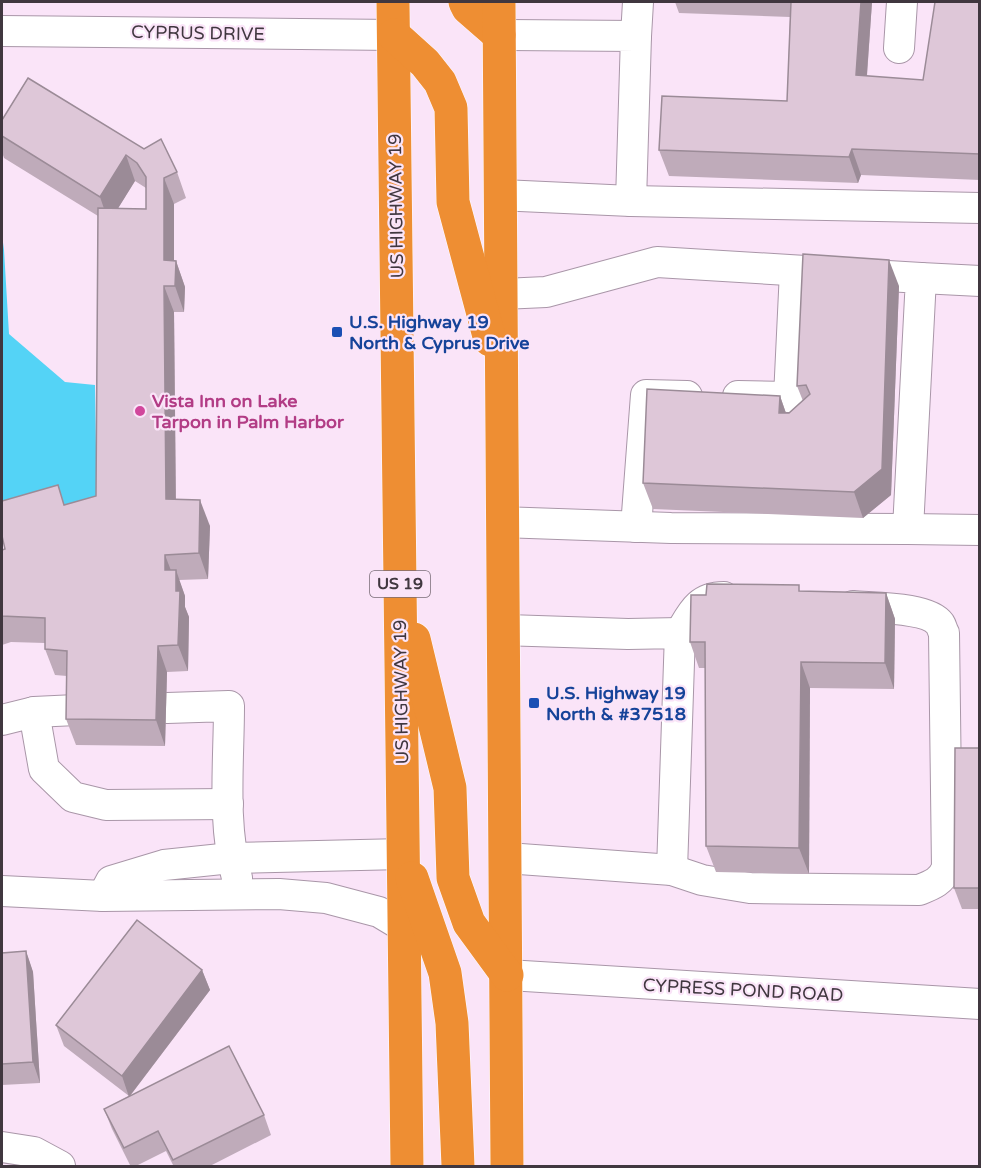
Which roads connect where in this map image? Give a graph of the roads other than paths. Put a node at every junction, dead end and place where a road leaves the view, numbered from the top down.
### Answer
1 (393, 2) edge
2 (465, 2) edge
3 (499, 2) edge
4 (638, 2) edge
5 (902, 2) edge
6 (2, 31) edge
7 (394, 35) junction
8 (500, 35) junction
9 (636, 36) junction
10 (899, 48) dead end
11 (500, 195) junction
12 (631, 201) junction
13 (980, 208) edge
14 (795, 271) junction
15 (921, 278) junction
16 (980, 281) edge
17 (501, 294) junction
18 (502, 386) junction
19 (503, 522) junction
20 (636, 527) junction
21 (908, 529) junction
22 (980, 530) edge
23 (400, 579) junction
24 (754, 598) edge
25 (822, 603) edge
26 (504, 630) junction
27 (680, 633) junction
28 (166, 708) dead end
29 (76, 710) edge
30 (34, 712) junction
31 (2, 720) edge
32 (228, 804) junction
33 (403, 854) junction
34 (231, 858) junction
35 (506, 858) junction
36 (672, 870) junction
37 (2, 891) edge
38 (241, 895) junction
39 (103, 896) junction
40 (404, 927) junction
41 (507, 975) junction
42 (980, 1004) edge
43 (2, 1147) edge
44 (60, 1167) edge
45 (407, 1167) edge
46 (458, 1167) edge
47 (507, 1167) edge

1 - 7 highway, US HIGHWAY 19 / US 19
2 - 8 highway
3 - 8 highway
4 - 9 street
5 - 10 street
6 - 7 street, CYPRUS DRIVE
7 - 18 highway
7 - 23 highway, US HIGHWAY 19 / US 19
8 - 9 street
8 - 11 highway
9 - 12 street
11 - 12 street
11 - 17 highway
12 - 13 street
14 - 15 street
14 - 17 street
14 - 20 street
15 - 16 street
15 - 21 street
17 - 18 highway
18 - 19 highway
19 - 20 street
19 - 26 highway
20 - 21 street
21 - 22 street
23 - 33 highway, US HIGHWAY 19 / US 19
23 - 41 highway
24 - 27 street
25 - 36 street
26 - 27 street
26 - 35 highway
27 - 36 street
28 - 32 street
29 - 30 street
30 - 31 street
30 - 32 street
32 - 34 street
33 - 34 street
33 - 40 highway, US HIGHWAY 19 / US 19
33 - 46 highway
34 - 38 street
34 - 39 street
35 - 36 street
35 - 41 highway
37 - 39 street
38 - 39 street
38 - 40 street
40 - 45 highway, US HIGHWAY 19 / US 19
41 - 42 street, CYPRESS POND ROAD
41 - 47 highway
43 - 44 street

